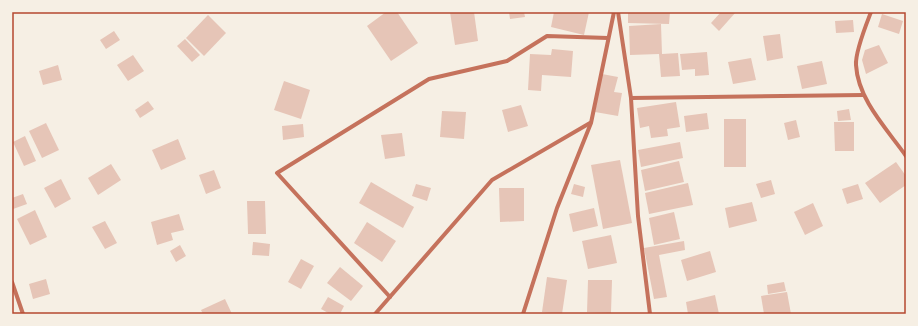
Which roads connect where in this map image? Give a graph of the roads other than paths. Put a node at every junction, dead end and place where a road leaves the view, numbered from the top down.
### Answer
1 (614, 12) edge
2 (618, 12) edge
3 (871, 12) edge
4 (608, 38) junction
5 (863, 95) junction
6 (631, 98) junction
7 (590, 123) junction
8 (906, 156) edge
9 (12, 282) edge
10 (390, 297) junction
11 (23, 314) edge
12 (375, 314) edge
13 (523, 314) edge
14 (650, 314) edge

1 - 4 street
2 - 6 street
3 - 5 street
4 - 7 street
4 - 10 street
5 - 6 street
5 - 8 street
6 - 14 street
7 - 10 street
7 - 13 street
9 - 11 street
10 - 12 street

